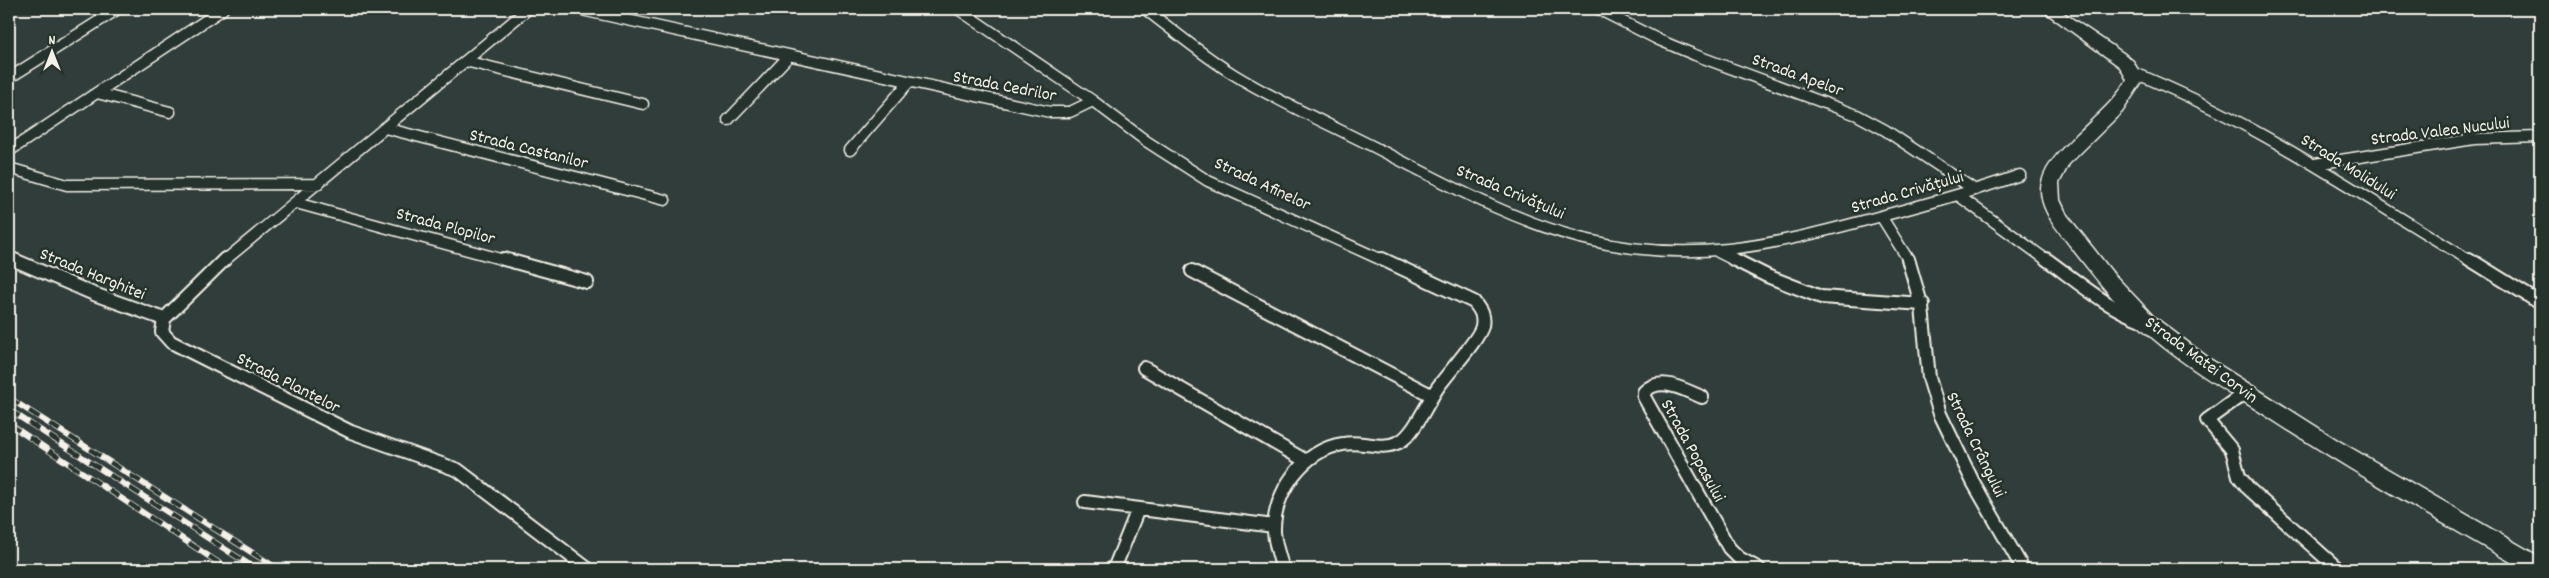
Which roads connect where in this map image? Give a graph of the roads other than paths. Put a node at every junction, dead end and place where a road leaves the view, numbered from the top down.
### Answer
1 (118, 9) edge
2 (223, 9) edge
3 (528, 9) edge
4 (577, 9) edge
5 (958, 9) edge
6 (1144, 9) edge
7 (1598, 9) edge
8 (2048, 9) edge
9 (789, 56) junction
10 (465, 61) junction
11 (2132, 72) junction
12 (9, 78) edge
13 (909, 82) junction
14 (97, 93) junction
15 (1093, 101) junction
16 (642, 104) dead end
17 (170, 112) dead end
18 (728, 120) dead end
19 (385, 128) junction
20 (2540, 137) edge
21 (850, 150) dead end
22 (9, 152) edge
23 (2315, 164) junction
24 (9, 168) edge
25 (2020, 175) dead end
26 (319, 184) junction
27 (1975, 190) junction
28 (1959, 196) junction
29 (665, 200) dead end
30 (296, 203) junction
31 (1881, 216) junction
32 (1716, 251) junction
33 (9, 258) edge
34 (1192, 271) dead end
35 (587, 282) dead end
36 (2540, 303) edge
37 (1923, 304) junction
38 (164, 319) junction
39 (2147, 322) junction
40 (1144, 368) dead end
41 (2246, 392) junction
42 (1431, 395) junction
43 (1702, 397) dead end
44 (1306, 462) junction
45 (1085, 502) dead end
46 (1138, 509) junction
47 (1274, 526) junction
48 (2540, 568) edge
49 (588, 569) edge
50 (1114, 569) edge
51 (1283, 569) edge
52 (1759, 569) edge
53 (2024, 569) edge
54 (2338, 569) edge

1 - 12 street
2 - 14 street
3 - 10 street
4 - 9 street, Strada Cedrilor
5 - 15 street, Strada Afinelor
6 - 32 street, Strada Crivățului
7 - 27 street, Strada Apelor
8 - 11 main road
9 - 13 street, Strada Cedrilor
9 - 18 street
10 - 16 street
10 - 19 street
11 - 23 street, Strada Molidului
11 - 39 main road, Strada Matei Corvin
13 - 15 street, Strada Cedrilor
13 - 21 street
14 - 17 street
14 - 22 street
15 - 42 street, Strada Afinelor
19 - 26 street
19 - 29 street, Strada Castanilor
20 - 23 street, Strada Valea Nucului
23 - 36 street, Strada Molidului
24 - 26 street
25 - 27 street, Strada Crivățului
26 - 30 street
27 - 28 street, Strada Crivățului
28 - 31 street, Strada Crivățului
28 - 39 street
30 - 35 street, Strada Plopilor
30 - 38 street
31 - 32 street, Strada Crivățului
31 - 37 street, Strada Crângului
32 - 37 street
33 - 38 street, Strada Harghitei
34 - 42 street
37 - 53 street, Strada Crângului
38 - 49 street, Strada Plantelor
39 - 41 main road, Strada Matei Corvin
40 - 44 street
41 - 48 main road, Strada Matei Corvin
41 - 54 street
42 - 44 street, Strada Afinelor
43 - 52 street, Strada Popasului
44 - 47 street, Strada Afinelor
45 - 46 street
46 - 47 street
46 - 50 street
47 - 51 street, Strada Afinelor

